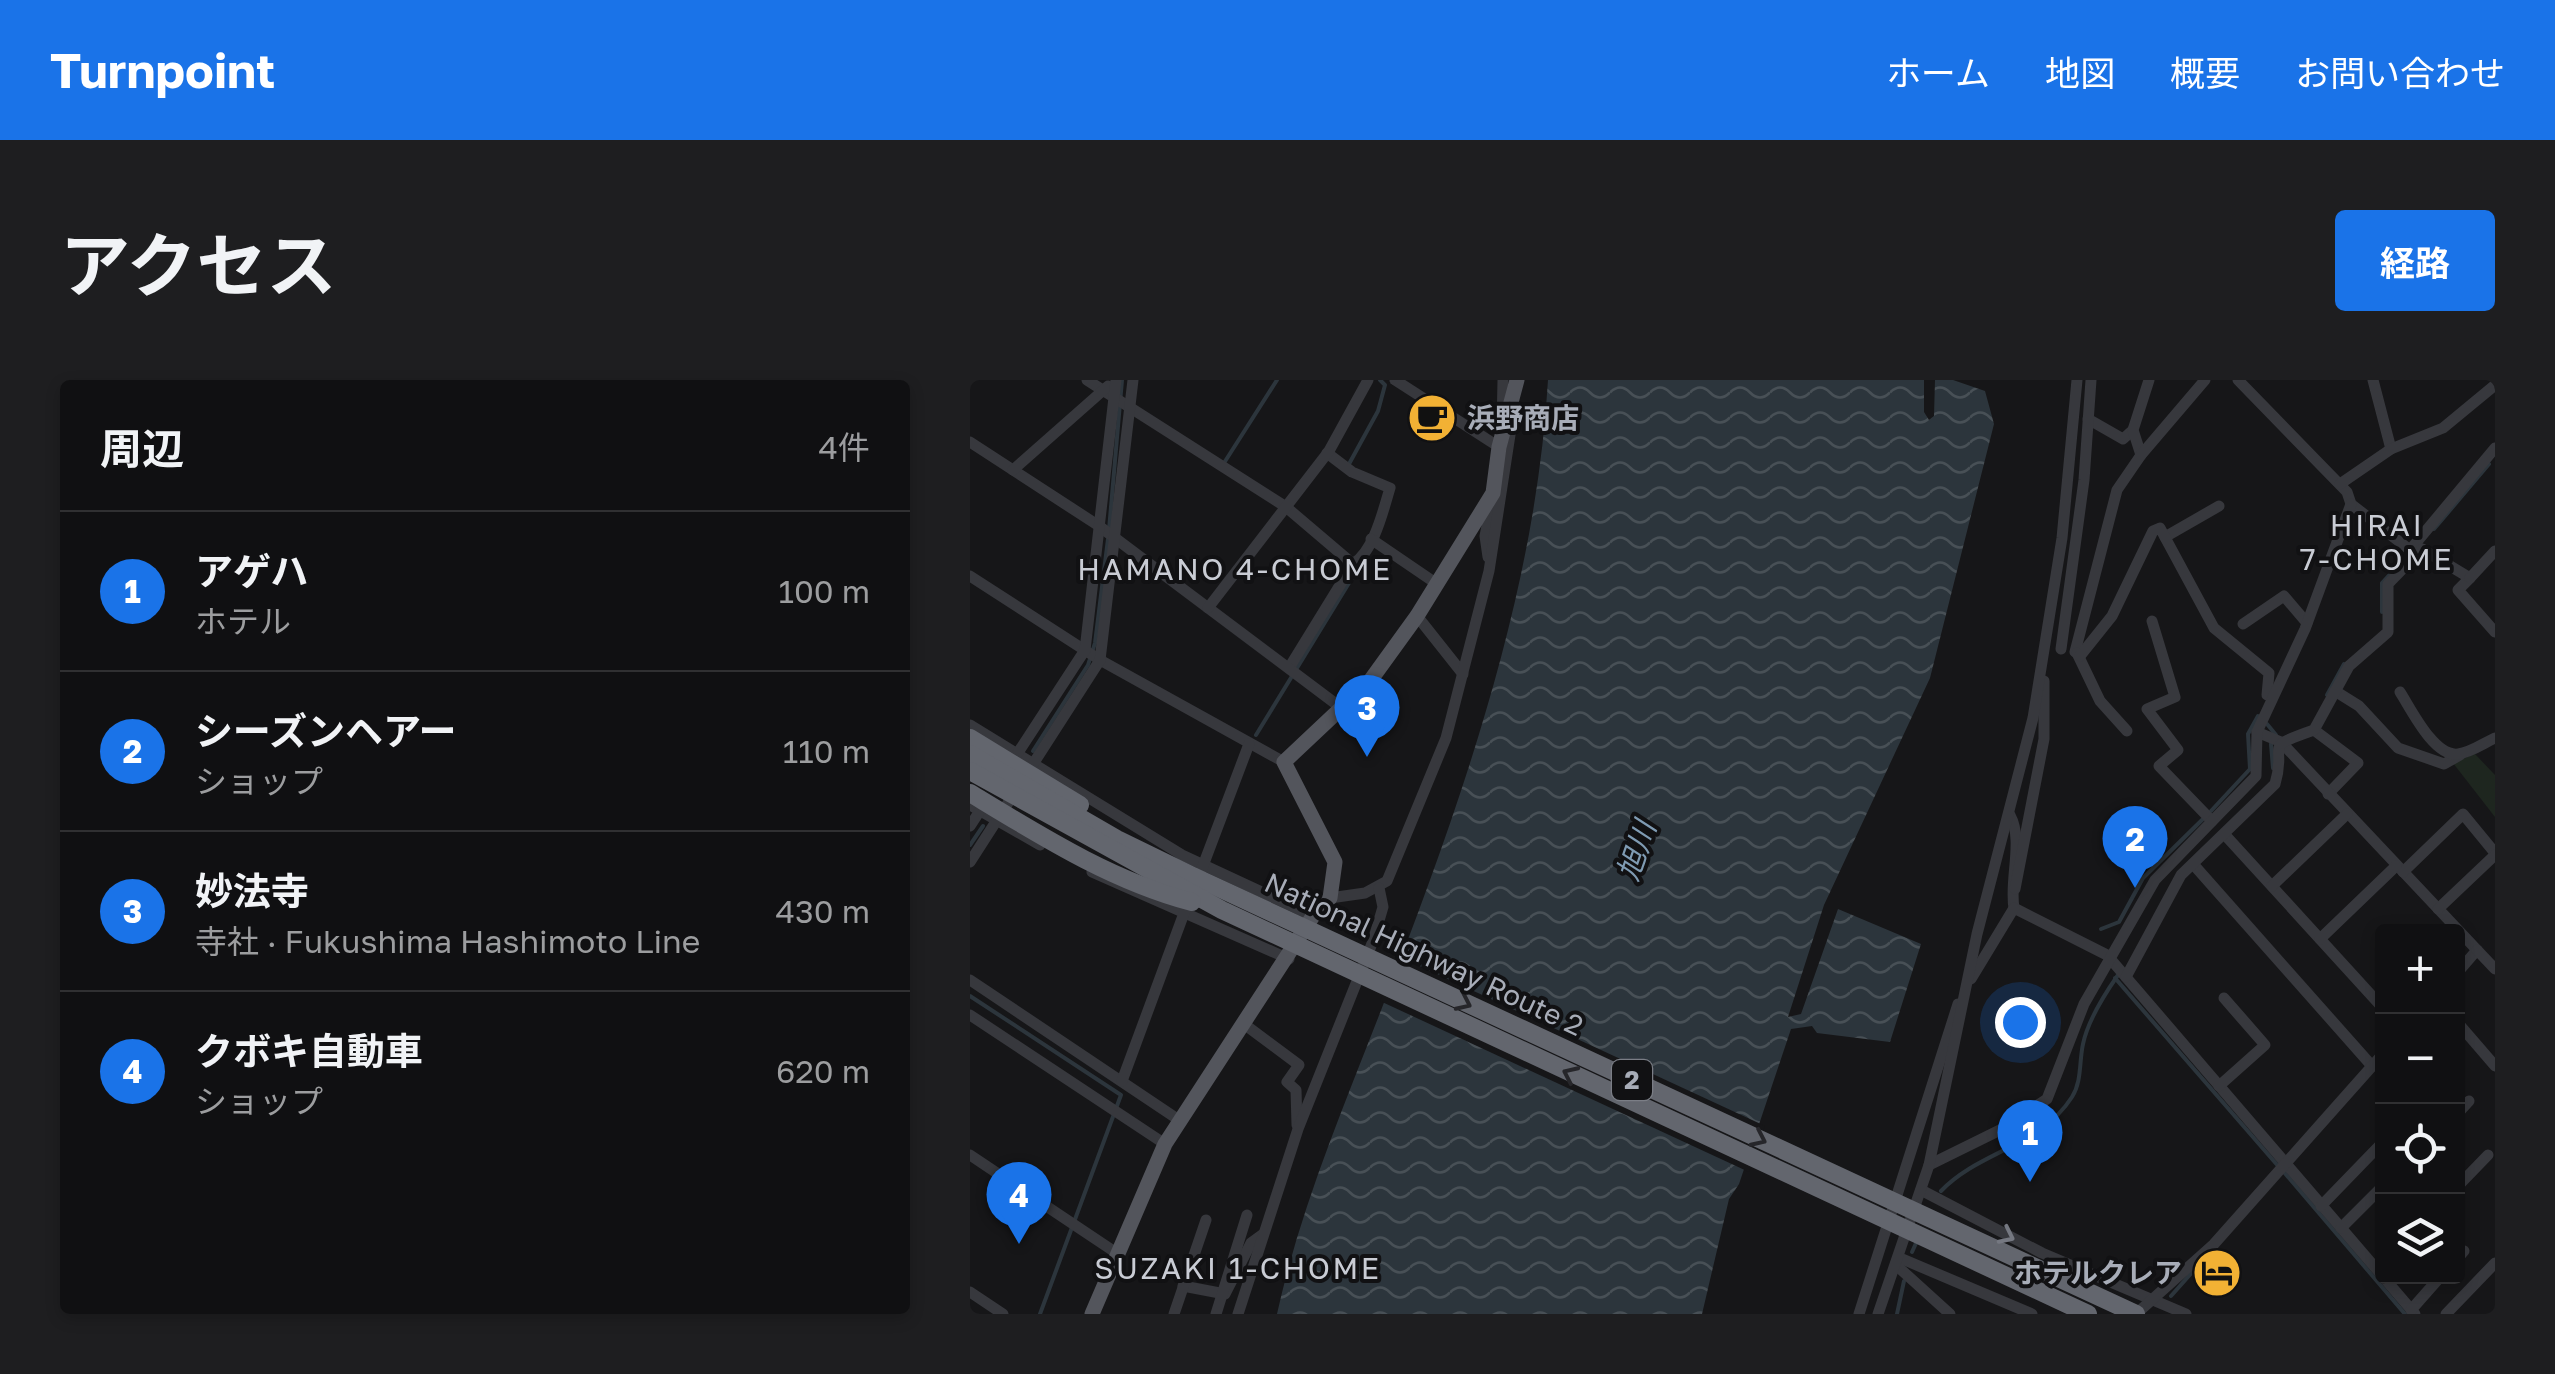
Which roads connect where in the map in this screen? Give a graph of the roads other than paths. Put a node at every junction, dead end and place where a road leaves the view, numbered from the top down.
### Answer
1 (1087, 380) edge
2 (1116, 380) edge
3 (1133, 380) edge
4 (1368, 380) edge
5 (1395, 380) edge
6 (1503, 380) edge
7 (1516, 380) edge
8 (2076, 380) edge
9 (2091, 380) edge
10 (2149, 380) edge
11 (2205, 380) edge
12 (2373, 380) edge
13 (2244, 382) edge
14 (2495, 382) edge
15 (1117, 400) junction
16 (2088, 418) junction
17 (2133, 430) junction
18 (1500, 440) junction
19 (970, 442) edge
20 (2495, 448) edge
21 (2391, 449) junction
22 (1327, 453) junction
23 (2141, 454) junction
24 (1013, 470) junction
25 (2340, 484) junction
26 (1493, 493) junction
27 (2352, 504) junction
28 (2219, 506) dead end
29 (1286, 507) junction
30 (1107, 532) junction
31 (2165, 537) junction
32 (1372, 541) junction
33 (2416, 550) junction
34 (2495, 551) edge
35 (1353, 564) junction
36 (1489, 571) junction
37 (970, 576) edge
38 (2470, 578) junction
39 (1437, 584) junction
40 (1208, 608) junction
41 (2052, 613) junction
42 (1417, 616) junction
43 (2152, 621) dead end
44 (2307, 623) junction
45 (2242, 624) dead end
46 (2495, 632) edge
47 (2061, 649) junction
48 (2078, 654) junction
49 (1092, 655) junction
50 (2042, 666) junction
51 (1292, 670) junction
52 (1463, 674) junction
53 (2335, 691) junction
54 (2400, 692) dead end
55 (1344, 710) junction
56 (2267, 710) junction
57 (970, 725) edge
58 (2314, 730) junction
59 (2127, 731) dead end
60 (2256, 732) junction
61 (970, 738) edge
62 (2495, 738) edge
63 (2280, 742) junction
64 (1250, 744) junction
65 (970, 754) edge
66 (1016, 755) junction
67 (2460, 755) junction
68 (1284, 762) junction
69 (1033, 766) junction
70 (970, 771) edge
71 (970, 792) edge
72 (2328, 794) junction
73 (975, 808) edge
74 (2347, 814) junction
75 (2010, 815) junction
76 (996, 821) junction
77 (2212, 821) junction
78 (970, 826) edge
79 (2226, 836) junction
80 (2495, 854) edge
81 (970, 862) edge
82 (2194, 864) junction
83 (2400, 869) junction
84 (1199, 872) junction
85 (2272, 886) junction
86 (1379, 888) junction
87 (1330, 898) junction
88 (2013, 903) junction
89 (2438, 909) junction
90 (1222, 910) junction
91 (1184, 911) junction
92 (1314, 916) junction
93 (2320, 940) junction
94 (2477, 950) junction
95 (1289, 959) junction
96 (2465, 964) edge
97 (2495, 969) edge
98 (2120, 970) junction
99 (970, 980) edge
100 (1965, 991) junction
101 (2224, 998) dead end
102 (2375, 999) edge
103 (970, 1014) edge
104 (1244, 1024) junction
105 (2465, 1030) edge
106 (2375, 1063) edge
107 (2372, 1066) junction
108 (2495, 1066) edge
109 (1124, 1082) junction
110 (2218, 1086) junction
111 (2470, 1102) dead end
112 (2465, 1107) edge
113 (1180, 1120) junction
114 (1298, 1129) junction
115 (1165, 1144) junction
116 (2375, 1150) edge
117 (2488, 1154) dead end
118 (970, 1155) edge
119 (1929, 1164) junction
120 (2285, 1164) junction
121 (2465, 1179) edge
122 (1921, 1190) junction
123 (2376, 1194) edge
124 (2322, 1206) junction
125 (1247, 1215) dead end
126 (1206, 1220) dead end
127 (2341, 1228) junction
128 (1262, 1235) junction
129 (1115, 1252) junction
130 (2375, 1261) edge
131 (1899, 1262) junction
132 (2495, 1263) edge
133 (2393, 1284) edge
134 (2435, 1284) edge
135 (1183, 1286) junction
136 (970, 1292) edge
137 (1222, 1296) junction
138 (2155, 1300) junction
139 (2413, 1312) edge
140 (1003, 1314) edge
141 (1092, 1314) edge
142 (1174, 1314) edge
143 (1216, 1314) edge
144 (1238, 1314) edge
145 (1858, 1314) edge
146 (1878, 1314) edge
147 (1950, 1314) edge
148 (2032, 1314) edge
149 (2088, 1314) edge
150 (2136, 1314) edge
151 (2186, 1314) edge
152 (2446, 1314) edge

1 - 15 street
2 - 15 street
3 - 15 street
4 - 22 street
5 - 18 street
6 - 18 street
7 - 18 main road
7 - 36 street
8 - 41 street
9 - 16 street
10 - 17 street
11 - 23 street
12 - 21 street
13 - 25 street
14 - 21 street
15 - 24 street
15 - 29 street
15 - 30 street
15 - 30 street
16 - 17 street
16 - 47 street
17 - 23 street
18 - 26 main road
19 - 24 street
20 - 33 street
21 - 25 street
22 - 29 street
22 - 32 street
23 - 48 street
24 - 30 street
25 - 27 street
26 - 36 street
26 - 39 main road
27 - 33 street
27 - 44 street
28 - 31 street
29 - 35 street
29 - 40 street
30 - 40 street
30 - 49 street
30 - 49 street
31 - 48 street
31 - 56 street
32 - 35 street
32 - 39 street
33 - 38 street
33 - 53 street
34 - 38 street
35 - 51 street
36 - 52 street
37 - 49 street
38 - 46 street
39 - 42 main road
40 - 51 street
41 - 47 street
41 - 50 street
42 - 52 street
42 - 55 main road
43 - 77 street
44 - 45 street
44 - 56 street
47 - 48 street
48 - 59 street
49 - 64 street
49 - 66 street
49 - 69 street
50 - 75 street
50 - 88 street
51 - 55 street
52 - 86 street
53 - 58 street
53 - 67 street
54 - 67 street
55 - 68 main road
56 - 60 street
57 - 66 street
58 - 63 street
58 - 72 street
60 - 63 street
60 - 77 street
61 - 84 highway
62 - 67 street
63 - 72 street
63 - 79 street
64 - 68 street
64 - 84 street
65 - 84 highway, National Highway Route 2 / 2
66 - 69 street
66 - 73 street
68 - 87 main road
69 - 76 street
69 - 84 street
70 - 90 highway, National Highway Route 2 / 2
71 - 90 highway
72 - 74 street
73 - 76 street
73 - 78 street
74 - 83 street
74 - 85 street
75 - 88 street
75 - 100 street
76 - 81 street
76 - 91 street
77 - 98 street
79 - 82 street
79 - 85 street
80 - 83 street
80 - 89 street
82 - 98 street
82 - 107 street
83 - 89 street
83 - 93 street
84 - 91 street
84 - 92 street
84 -> 150 highway, National Highway Route 2 / 2
85 - 93 street
86 - 87 street
86 - 114 street
87 - 92 main road
88 - 98 street
88 - 100 street
89 - 94 street
149 -> 90 highway, National Highway Route 2 / 2
91 - 95 street
91 - 109 street
92 - 95 main road
93 - 102 street
94 - 96 street
94 - 97 street
95 - 104 main road
98 - 110 street
98 - 119 street
99 - 109 street
100 - 119 street
100 - 145 street
101 - 110 street
103 - 115 street
104 - 113 main road
104 - 114 street
105 - 108 street
106 - 107 street
107 - 120 street
109 - 113 street
110 - 120 street
111 - 112 street
113 - 115 main road
114 - 128 street
115 - 129 main road
116 - 124 street
117 - 121 street
118 - 129 street
119 - 122 street
120 - 124 street
120 - 138 street
122 - 131 street
122 -> 138 street
123 - 127 street
124 - 127 street
125 - 137 street
126 - 135 street
127 - 130 street
128 - 137 street
128 - 144 street
129 - 141 main road
131 - 146 street
131 - 147 street
131 - 148 street
132 - 152 street
133 - 139 street
134 - 139 street
135 - 137 street
135 - 142 street
136 - 140 street
137 - 143 street
138 - 150 street
138 - 151 street

